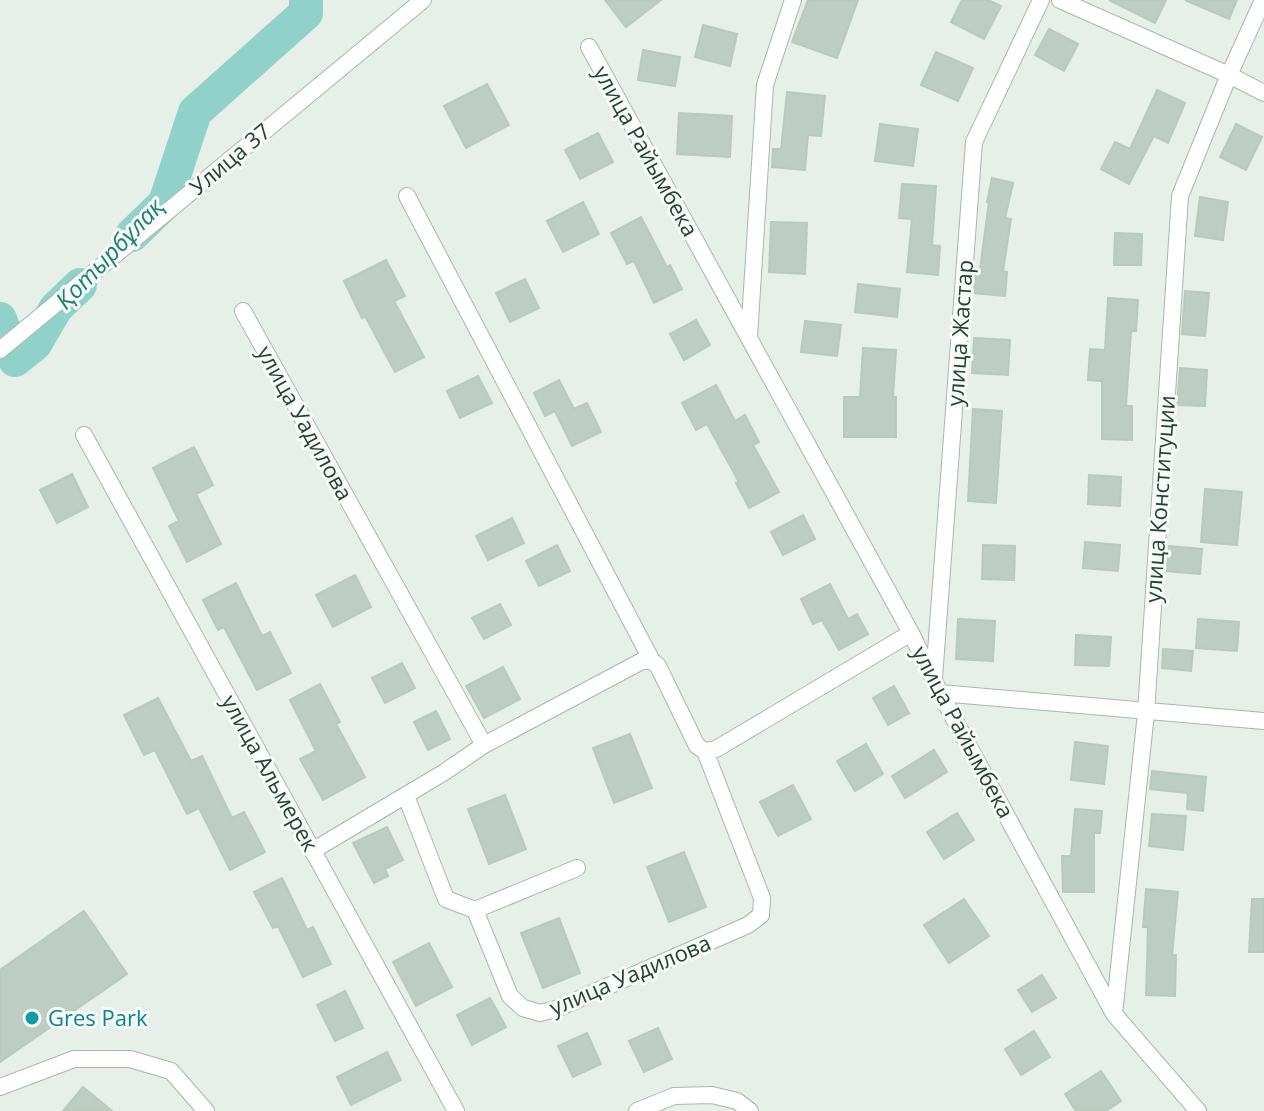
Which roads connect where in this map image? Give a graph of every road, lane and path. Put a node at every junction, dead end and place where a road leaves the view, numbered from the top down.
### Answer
1 (423, 0) edge
2 (793, 0) edge
3 (1041, 0) edge
4 (1060, 0) edge
5 (1263, 0) edge
6 (589, 47) dead end
7 (1229, 75) junction
8 (1264, 93) edge
9 (407, 196) dead end
10 (243, 311) dead end
11 (749, 339) junction
12 (0, 350) edge
13 (84, 435) dead end
14 (911, 633) junction
15 (652, 661) junction
16 (937, 687) junction
17 (1146, 713) junction
18 (1264, 721) edge
19 (484, 745) junction
20 (705, 751) junction
21 (406, 796) junction
22 (312, 851) junction
23 (577, 868) dead end
24 (475, 910) junction
25 (1114, 1014) junction
26 (0, 1087) edge
27 (206, 1111) edge
28 (456, 1111) edge
29 (637, 1111) edge
30 (750, 1111) edge
31 (1198, 1111) edge

1 - 12 street, Улица 37
2 - 11 street
3 - 16 street, улица Жастар
4 - 7 street
5 - 7 street, улица Конституции
6 - 11 street, улица Райымбека
7 - 8 street
7 - 17 street, улица Конституции
9 - 15 street
10 - 19 street, улица Уадилова
11 - 14 street, улица Райымбека
13 - 22 street, улица Альмерек
14 - 16 street, улица Райымбека
14 - 20 street
15 - 19 street
15 - 20 street
16 - 17 street
16 - 25 street, улица Райымбека
17 - 18 street
17 - 25 street, улица Конституции
19 - 21 street
20 - 24 street, улица Уадилова
21 - 22 street
21 - 24 street
22 - 28 street, улица Альмерек
23 - 24 street
25 - 31 street, улица Райымбека
26 - 27 street
29 - 30 street

